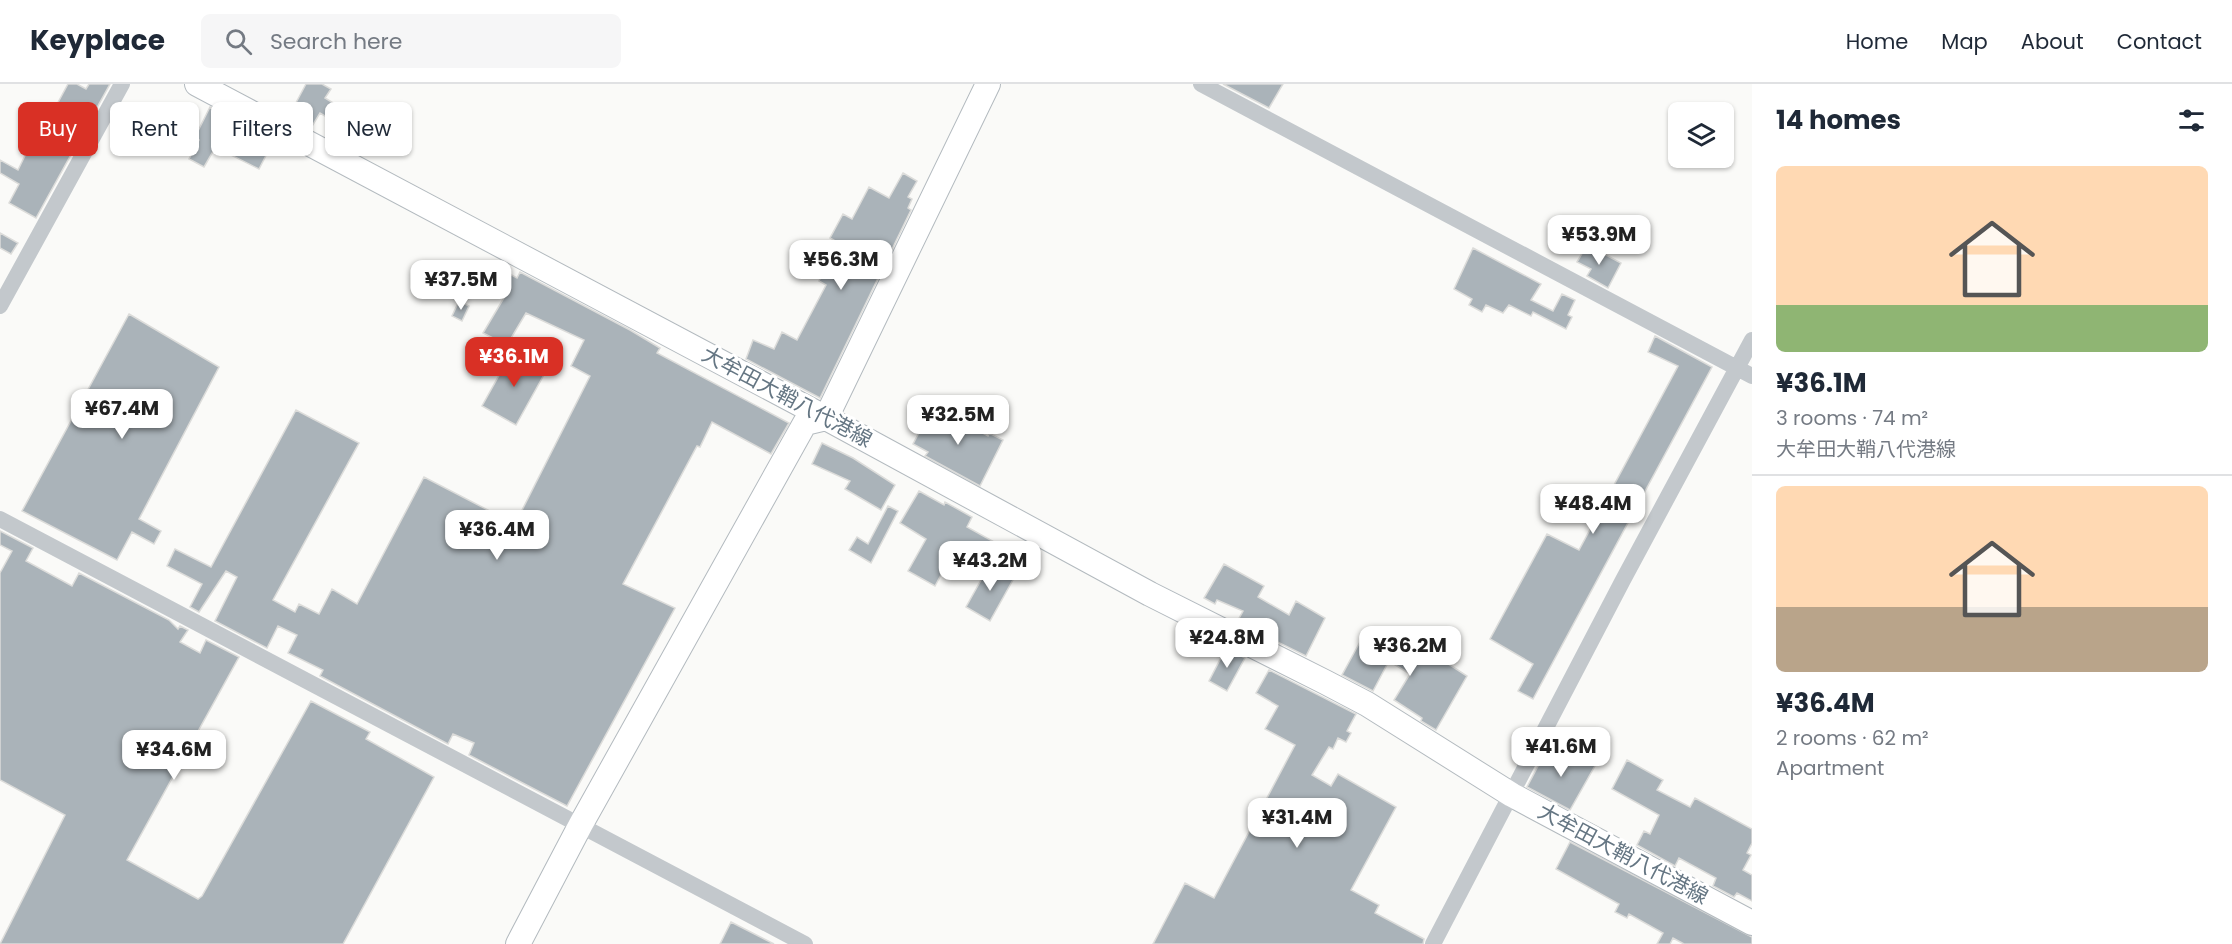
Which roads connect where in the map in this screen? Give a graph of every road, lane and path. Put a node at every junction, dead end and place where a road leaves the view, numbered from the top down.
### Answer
1 (122, 84) edge
2 (197, 84) edge
3 (988, 84) edge
4 (1202, 84) edge
5 (0, 306) edge
6 (1752, 340) edge
7 (1744, 372) edge
8 (826, 418) junction
9 (0, 519) edge
10 (1512, 795) junction
11 (581, 824) junction
12 (1752, 923) edge
13 (518, 944) edge
14 (805, 944) edge
15 (1432, 944) edge

1 - 5 street
2 - 8 main road, 大牟田大鞘八代港線
3 - 8 main road
4 - 7 street
6 - 7 street
7 - 10 street
8 - 10 main road, 大牟田大鞘八代港線
8 - 11 main road
9 - 11 street
10 - 12 main road, 大牟田大鞘八代港線
10 - 15 street
11 - 13 main road
11 - 14 street

